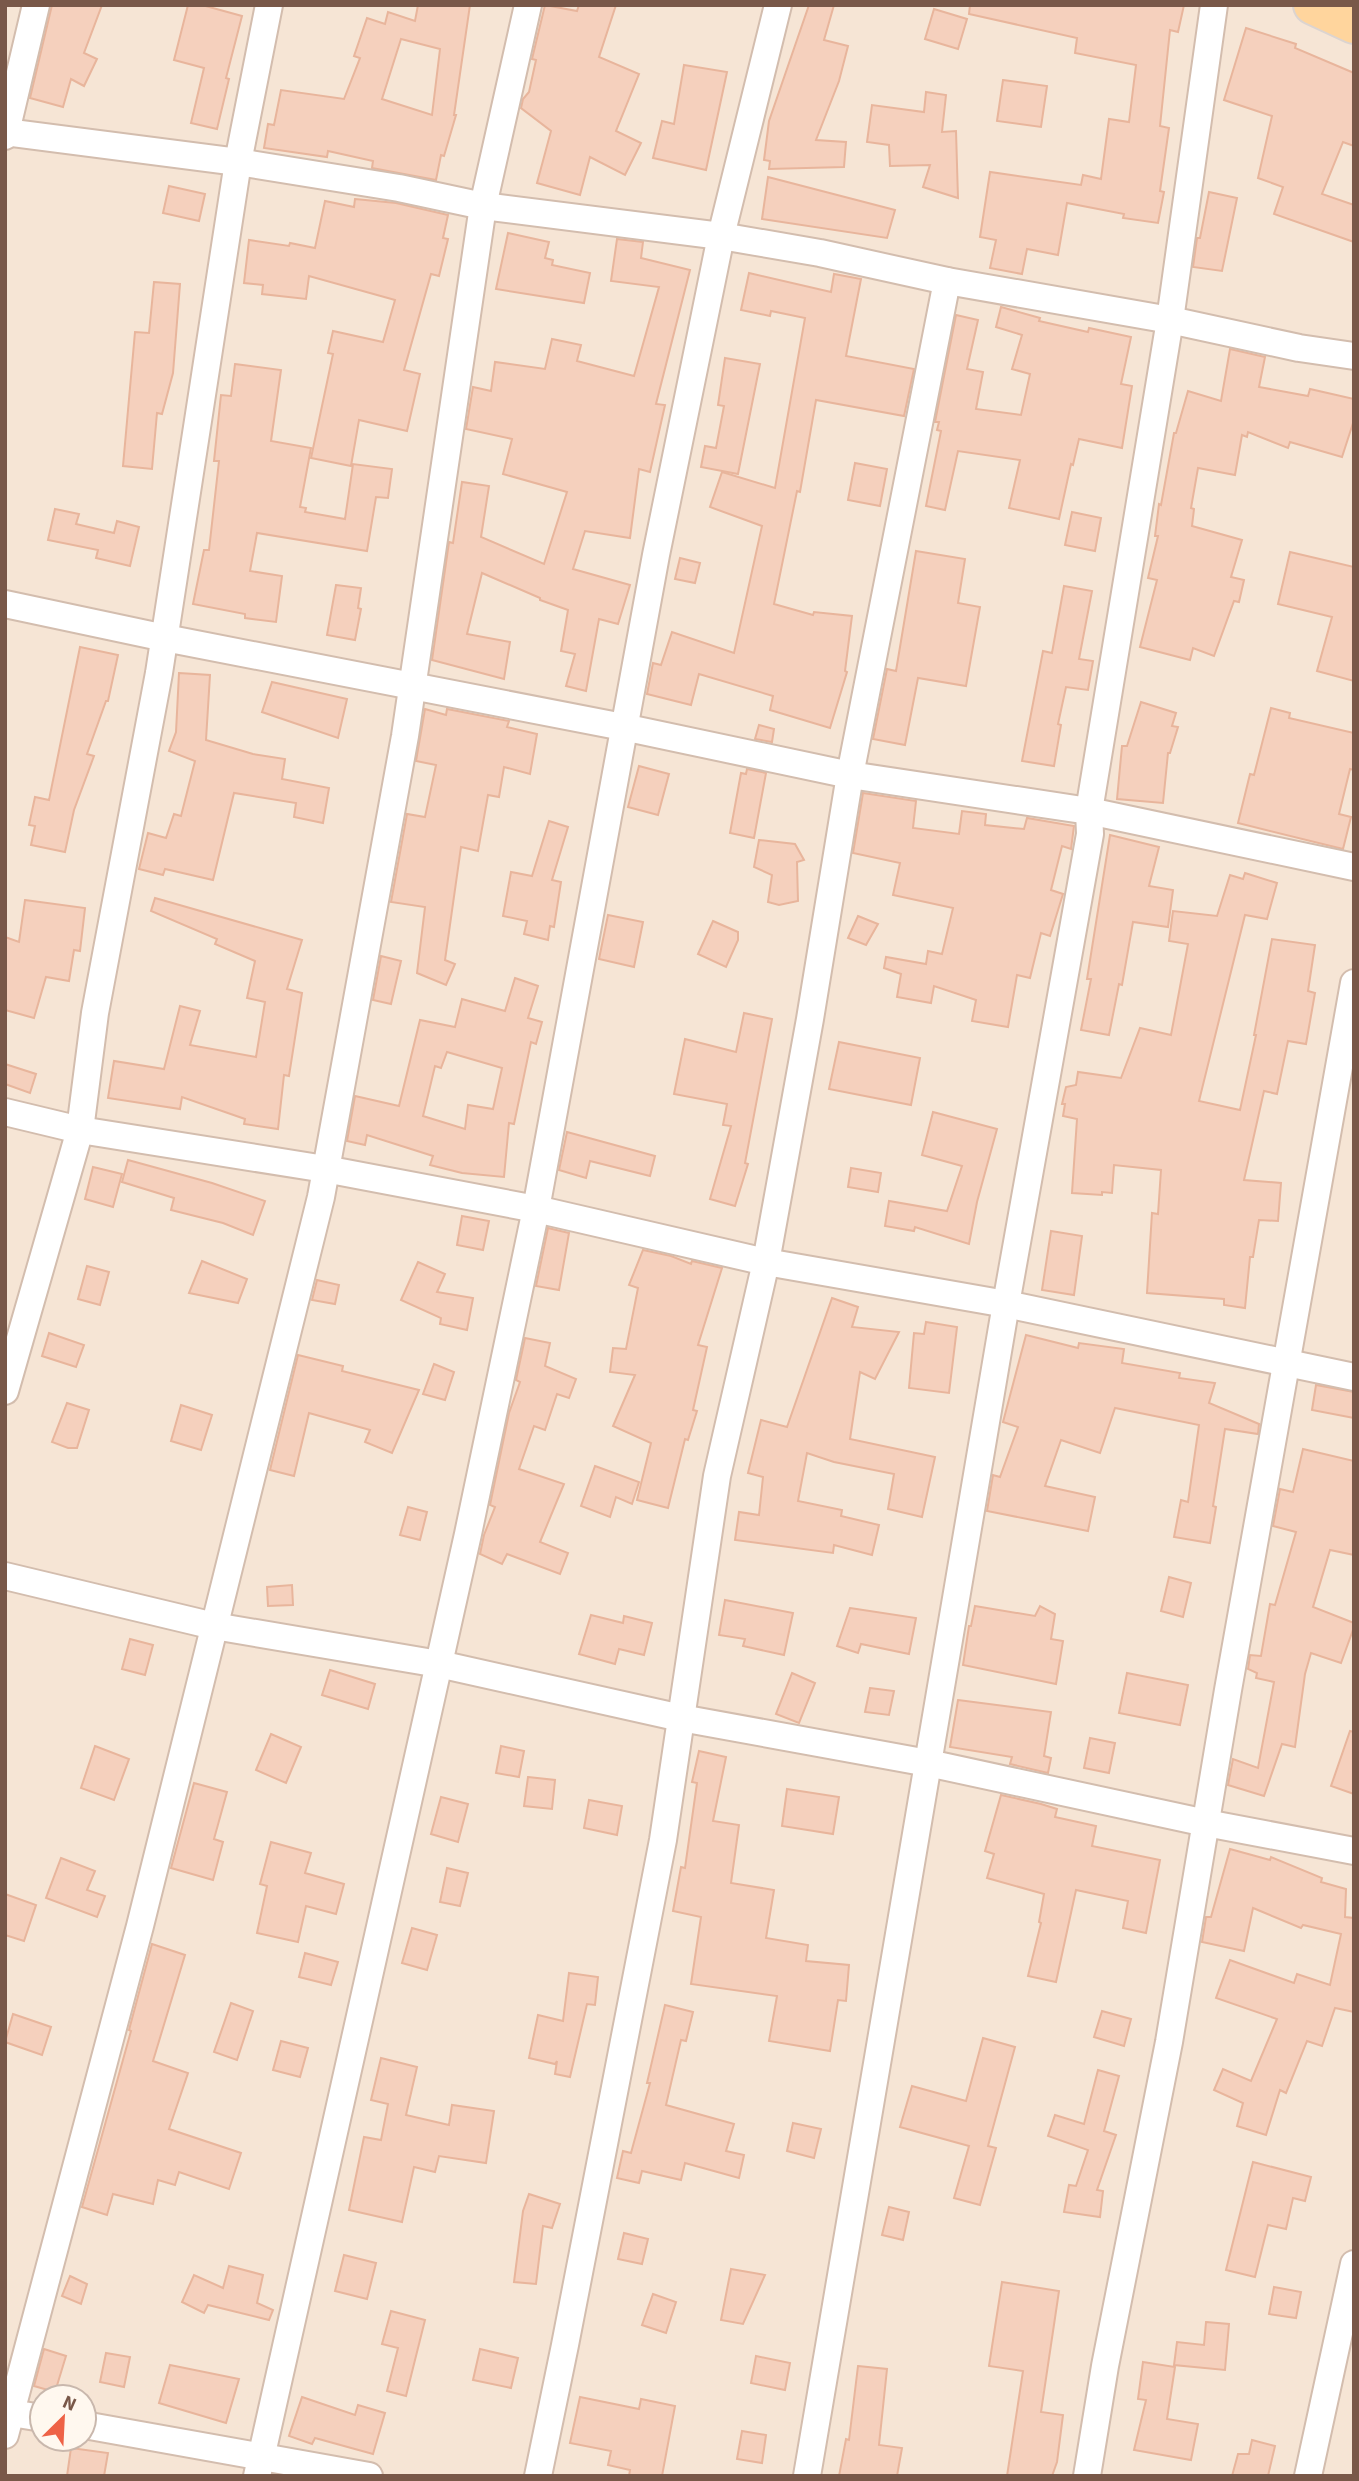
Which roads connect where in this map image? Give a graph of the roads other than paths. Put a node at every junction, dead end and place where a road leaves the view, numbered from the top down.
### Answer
1 (36, 5) edge
2 (269, 5) edge
3 (528, 5) edge
4 (778, 5) edge
5 (1214, 5) edge
6 (1313, 5) edge
7 (1354, 24) edge
8 (5, 133) edge
9 (238, 162) junction
10 (484, 206) junction
11 (721, 236) junction
12 (947, 281) junction
13 (1170, 320) junction
14 (1354, 356) edge
15 (5, 604) edge
16 (165, 638) junction
17 (412, 687) junction
18 (624, 727) junction
19 (850, 775) junction
20 (1089, 811) junction
21 (1354, 867) edge
22 (1354, 983) edge
23 (5, 1112) edge
24 (80, 1130) junction
25 (326, 1169) junction
26 (536, 1209) junction
27 (766, 1262) junction
28 (1006, 1304) junction
29 (1288, 1362) junction
30 (1354, 1377) edge
31 (5, 1391) edge
32 (5, 1576) edge
33 (214, 1626) junction
34 (439, 1664) junction
35 (681, 1718) junction
36 (928, 1763) junction
37 (1206, 1823) junction
38 (1354, 1851) edge
39 (1354, 2264) edge
40 (28, 2419) edge
41 (7, 2420) edge
42 (98, 2428) edge
43 (260, 2466) edge
44 (369, 2476) edge
45 (538, 2476) edge
46 (807, 2476) edge
47 (1087, 2476) edge
48 (1308, 2476) edge

1 - 8 street
2 - 9 street
3 - 10 street
4 - 11 street
5 - 13 street
6 - 7 main road
8 - 9 street
9 - 10 street
9 - 16 street
10 - 11 street
10 - 17 street
11 - 12 street
11 - 18 street
12 - 13 street
12 - 19 street
13 - 14 street
13 - 20 street
15 - 16 street
16 - 17 street
16 - 24 street
17 - 18 street
17 - 25 street
18 - 19 street
18 - 26 street
19 - 20 street
19 - 27 street
20 - 21 street
20 - 28 street
22 - 29 street
23 - 24 street
24 - 25 street
24 - 31 street
25 - 26 street
25 - 33 street
26 - 27 street
26 - 34 street
27 - 28 street
27 - 35 street
28 - 29 street
28 - 36 street
29 - 30 street
29 - 37 street
32 - 33 street
33 - 34 street
33 - 41 street
34 - 35 street
34 - 43 street
35 - 36 street
35 - 45 street
36 - 37 street
36 - 46 street
37 - 38 street
37 - 47 street
39 - 48 street
40 - 41 street
42 - 43 street
43 - 44 street

